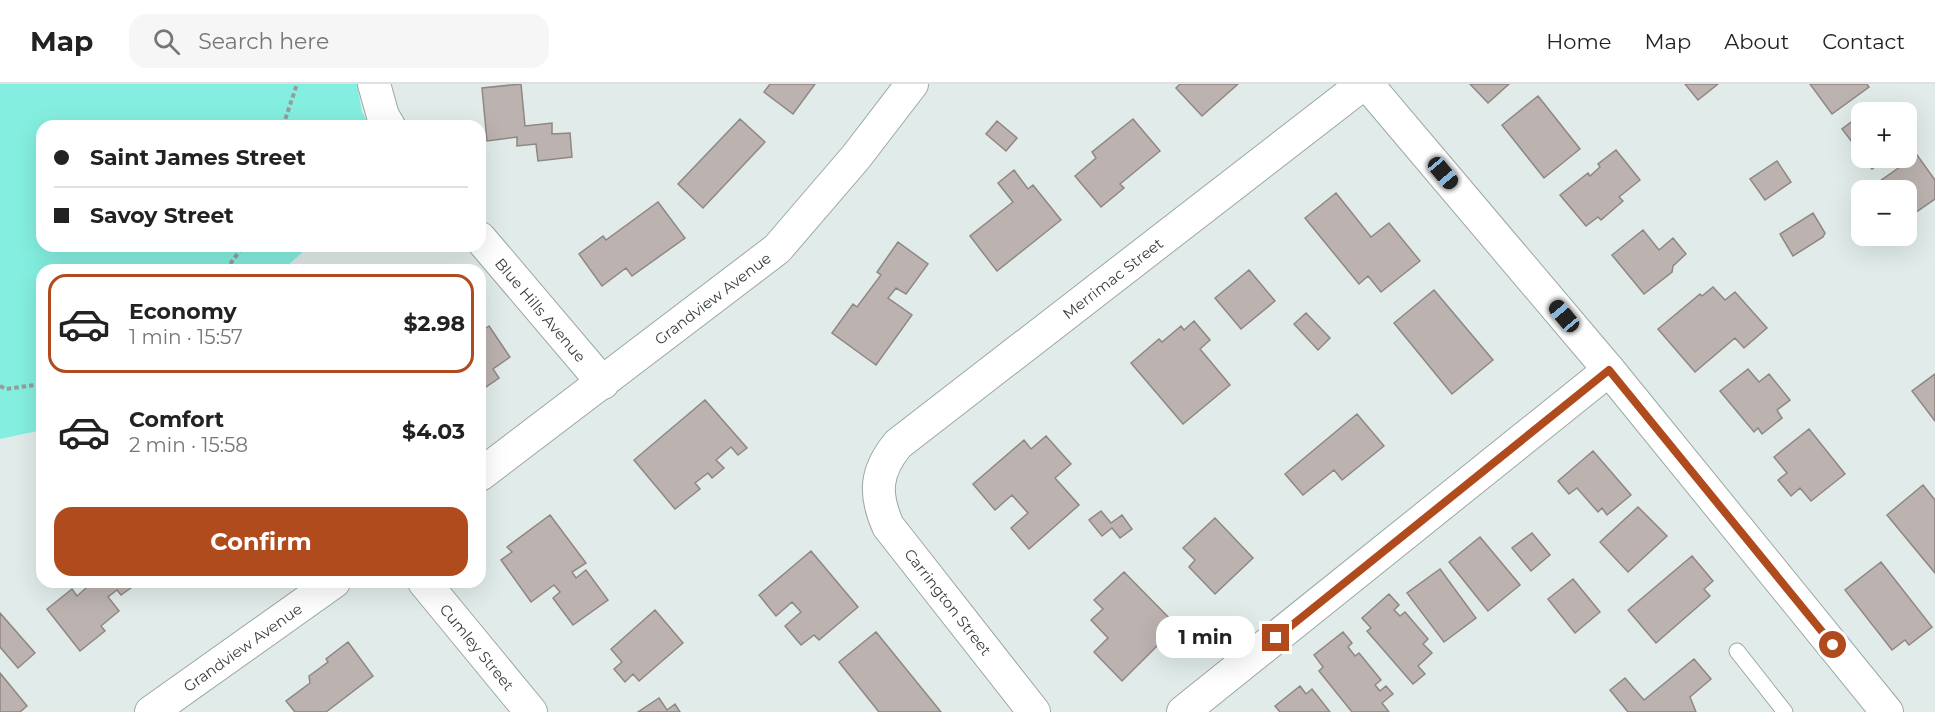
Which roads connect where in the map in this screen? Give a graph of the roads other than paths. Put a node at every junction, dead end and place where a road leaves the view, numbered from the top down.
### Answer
1 (374, 84) edge
2 (912, 84) edge
3 (1363, 84) edge
4 (1368, 84) edge
5 (385, 120) edge
6 (486, 245) edge
7 (1609, 370) junction
8 (603, 382) junction
9 (486, 470) edge
10 (879, 484) joint
11 (326, 588) edge
12 (429, 588) edge
13 (1737, 651) dead end
14 (151, 712) edge
15 (531, 712) edge
16 (1034, 712) edge
17 (1183, 712) edge
18 (1785, 712) edge
19 (1887, 712) edge

1 - 5 street
2 - 8 street, Grandview Avenue
3 - 10 street, Merrimac Street
4 - 7 street
6 - 8 street, Blue Hills Avenue
7 - 17 street
7 - 19 street
8 - 9 street, Grandview Avenue
10 - 16 street, Carrington Street
11 - 14 street, Grandview Avenue
12 - 15 street, Cumley Street
13 - 18 lane

